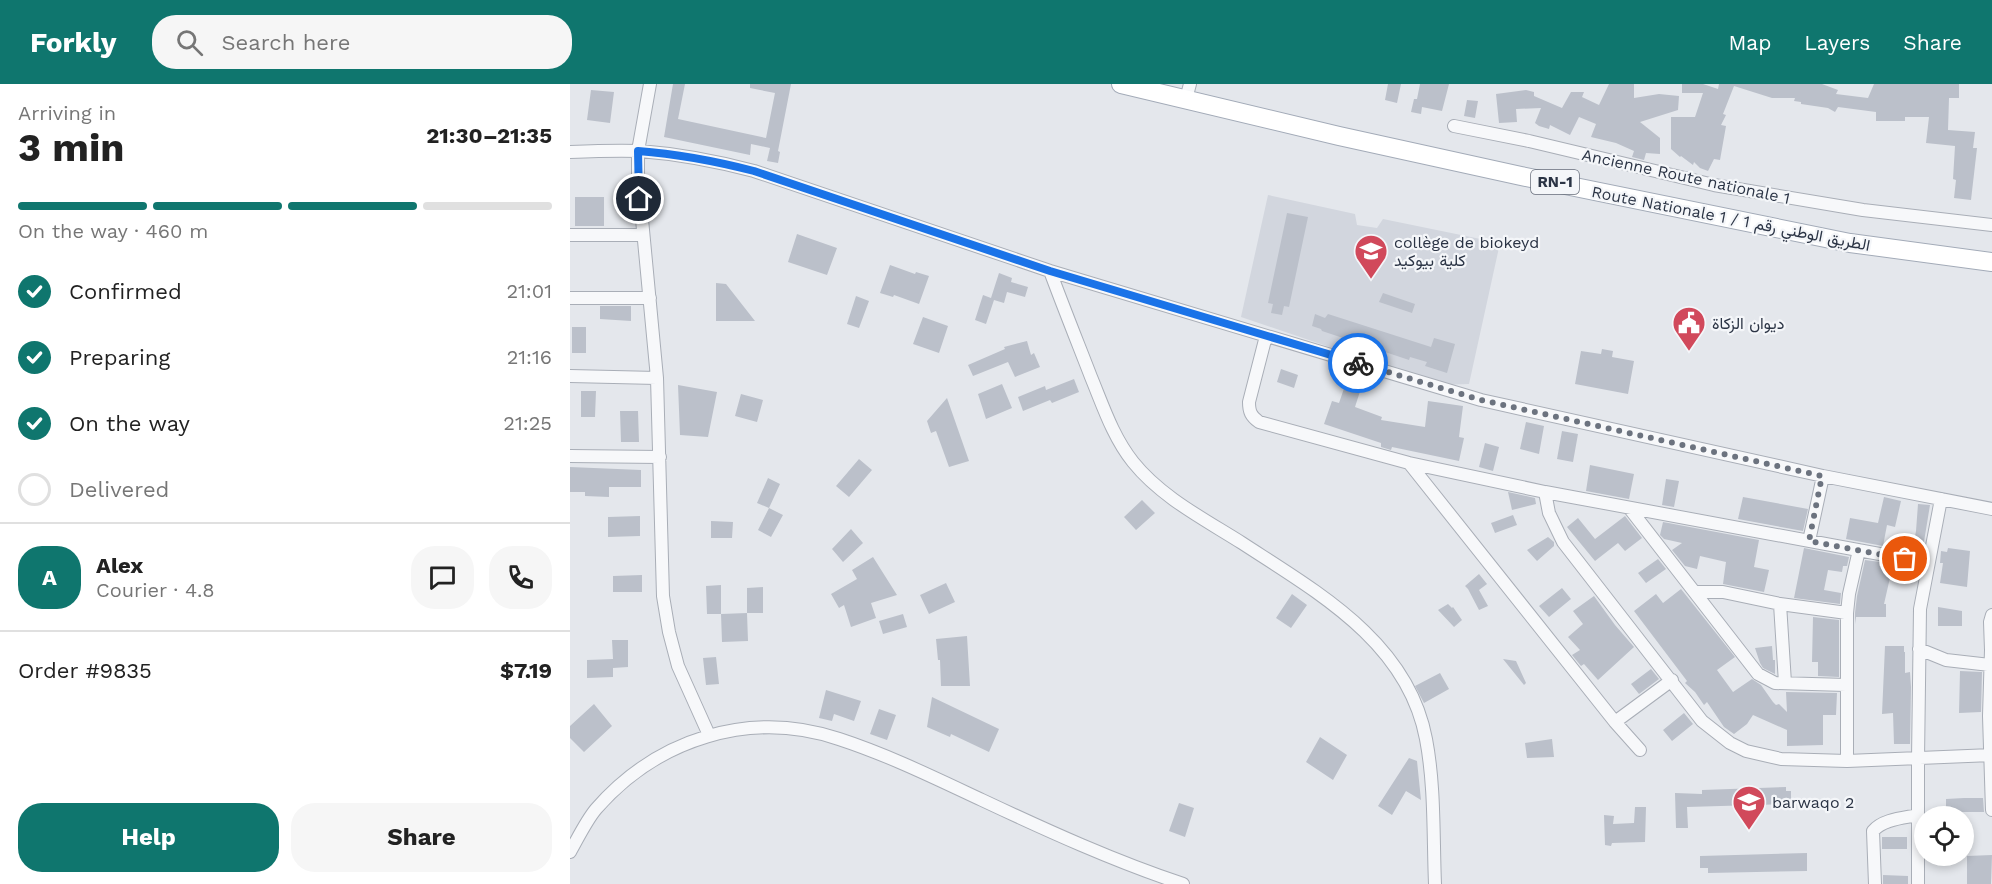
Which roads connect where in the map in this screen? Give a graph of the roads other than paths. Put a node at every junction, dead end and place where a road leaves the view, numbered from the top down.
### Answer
1 (650, 84) edge
2 (1121, 84) edge
3 (1188, 92) edge
4 (1454, 126) dead end
5 (638, 151) junction
6 (570, 152) edge
7 (1992, 225) edge
8 (570, 235) edge
9 (643, 235) junction
10 (1992, 262) edge
11 (1050, 271) junction
12 (570, 298) edge
13 (650, 298) junction
14 (1266, 336) junction
15 (570, 376) edge
16 (657, 378) junction
17 (570, 456) edge
18 (660, 457) junction
19 (1408, 463) junction
20 (1822, 476) junction
21 (1545, 492) junction
22 (1941, 499) junction
23 (1630, 509) junction
24 (1992, 509) edge
25 (1809, 541) junction
26 (1859, 550) junction
27 (1928, 563) junction
28 (1695, 592) junction
29 (1780, 604) junction
30 (1847, 613) junction
31 (1992, 615) edge
32 (1918, 649) junction
33 (1991, 672) edge
34 (1672, 680) junction
35 (1785, 683) junction
36 (1846, 685) junction
37 (1615, 722) junction
38 (709, 735) junction
39 (1640, 750) dead end
40 (1991, 755) edge
41 (1918, 759) junction
42 (1847, 761) junction
43 (1918, 806) edge
44 (1992, 810) edge
45 (1914, 816) edge
46 (570, 852) edge
47 (1918, 866) edge
48 (1183, 884) edge
49 (1435, 884) edge
50 (1875, 884) edge
51 (1918, 884) edge

1 - 5 street
2 - 3 main road, Route Nationale 1 / الطريق الوطني رقم 1 / RN-1
3 - 10 main road, Route Nationale 1 / الطريق الوطني رقم 1 / RN-1
4 - 7 street, Ancienne Route nationale 1
5 - 6 street
5 - 9 street
5 - 11 street
8 - 9 street
9 - 13 street
11 - 14 street
11 - 49 street
12 - 13 street
13 - 16 street
14 - 19 street
14 - 20 street
15 - 16 street
16 - 18 street
17 - 18 street
18 - 38 street
19 - 21 street
19 - 37 street
20 - 22 street
20 - 25 street
21 - 23 street
21 - 34 street
22 - 24 street
22 - 27 street
23 - 25 street
23 - 28 street
25 - 26 street
26 - 27 street
26 - 30 street
27 - 32 street
28 - 29 street
28 - 35 street
29 - 30 street
29 - 35 street
30 - 36 street
31 - 33 street
32 - 33 street
32 - 41 street
33 - 40 street
34 - 37 street
34 - 42 street
35 - 36 street
36 - 42 street
37 - 39 street
38 - 46 street
38 - 48 street
40 - 41 street
40 - 44 street
41 - 42 street
41 - 43 street
45 - 50 street
47 - 51 street

